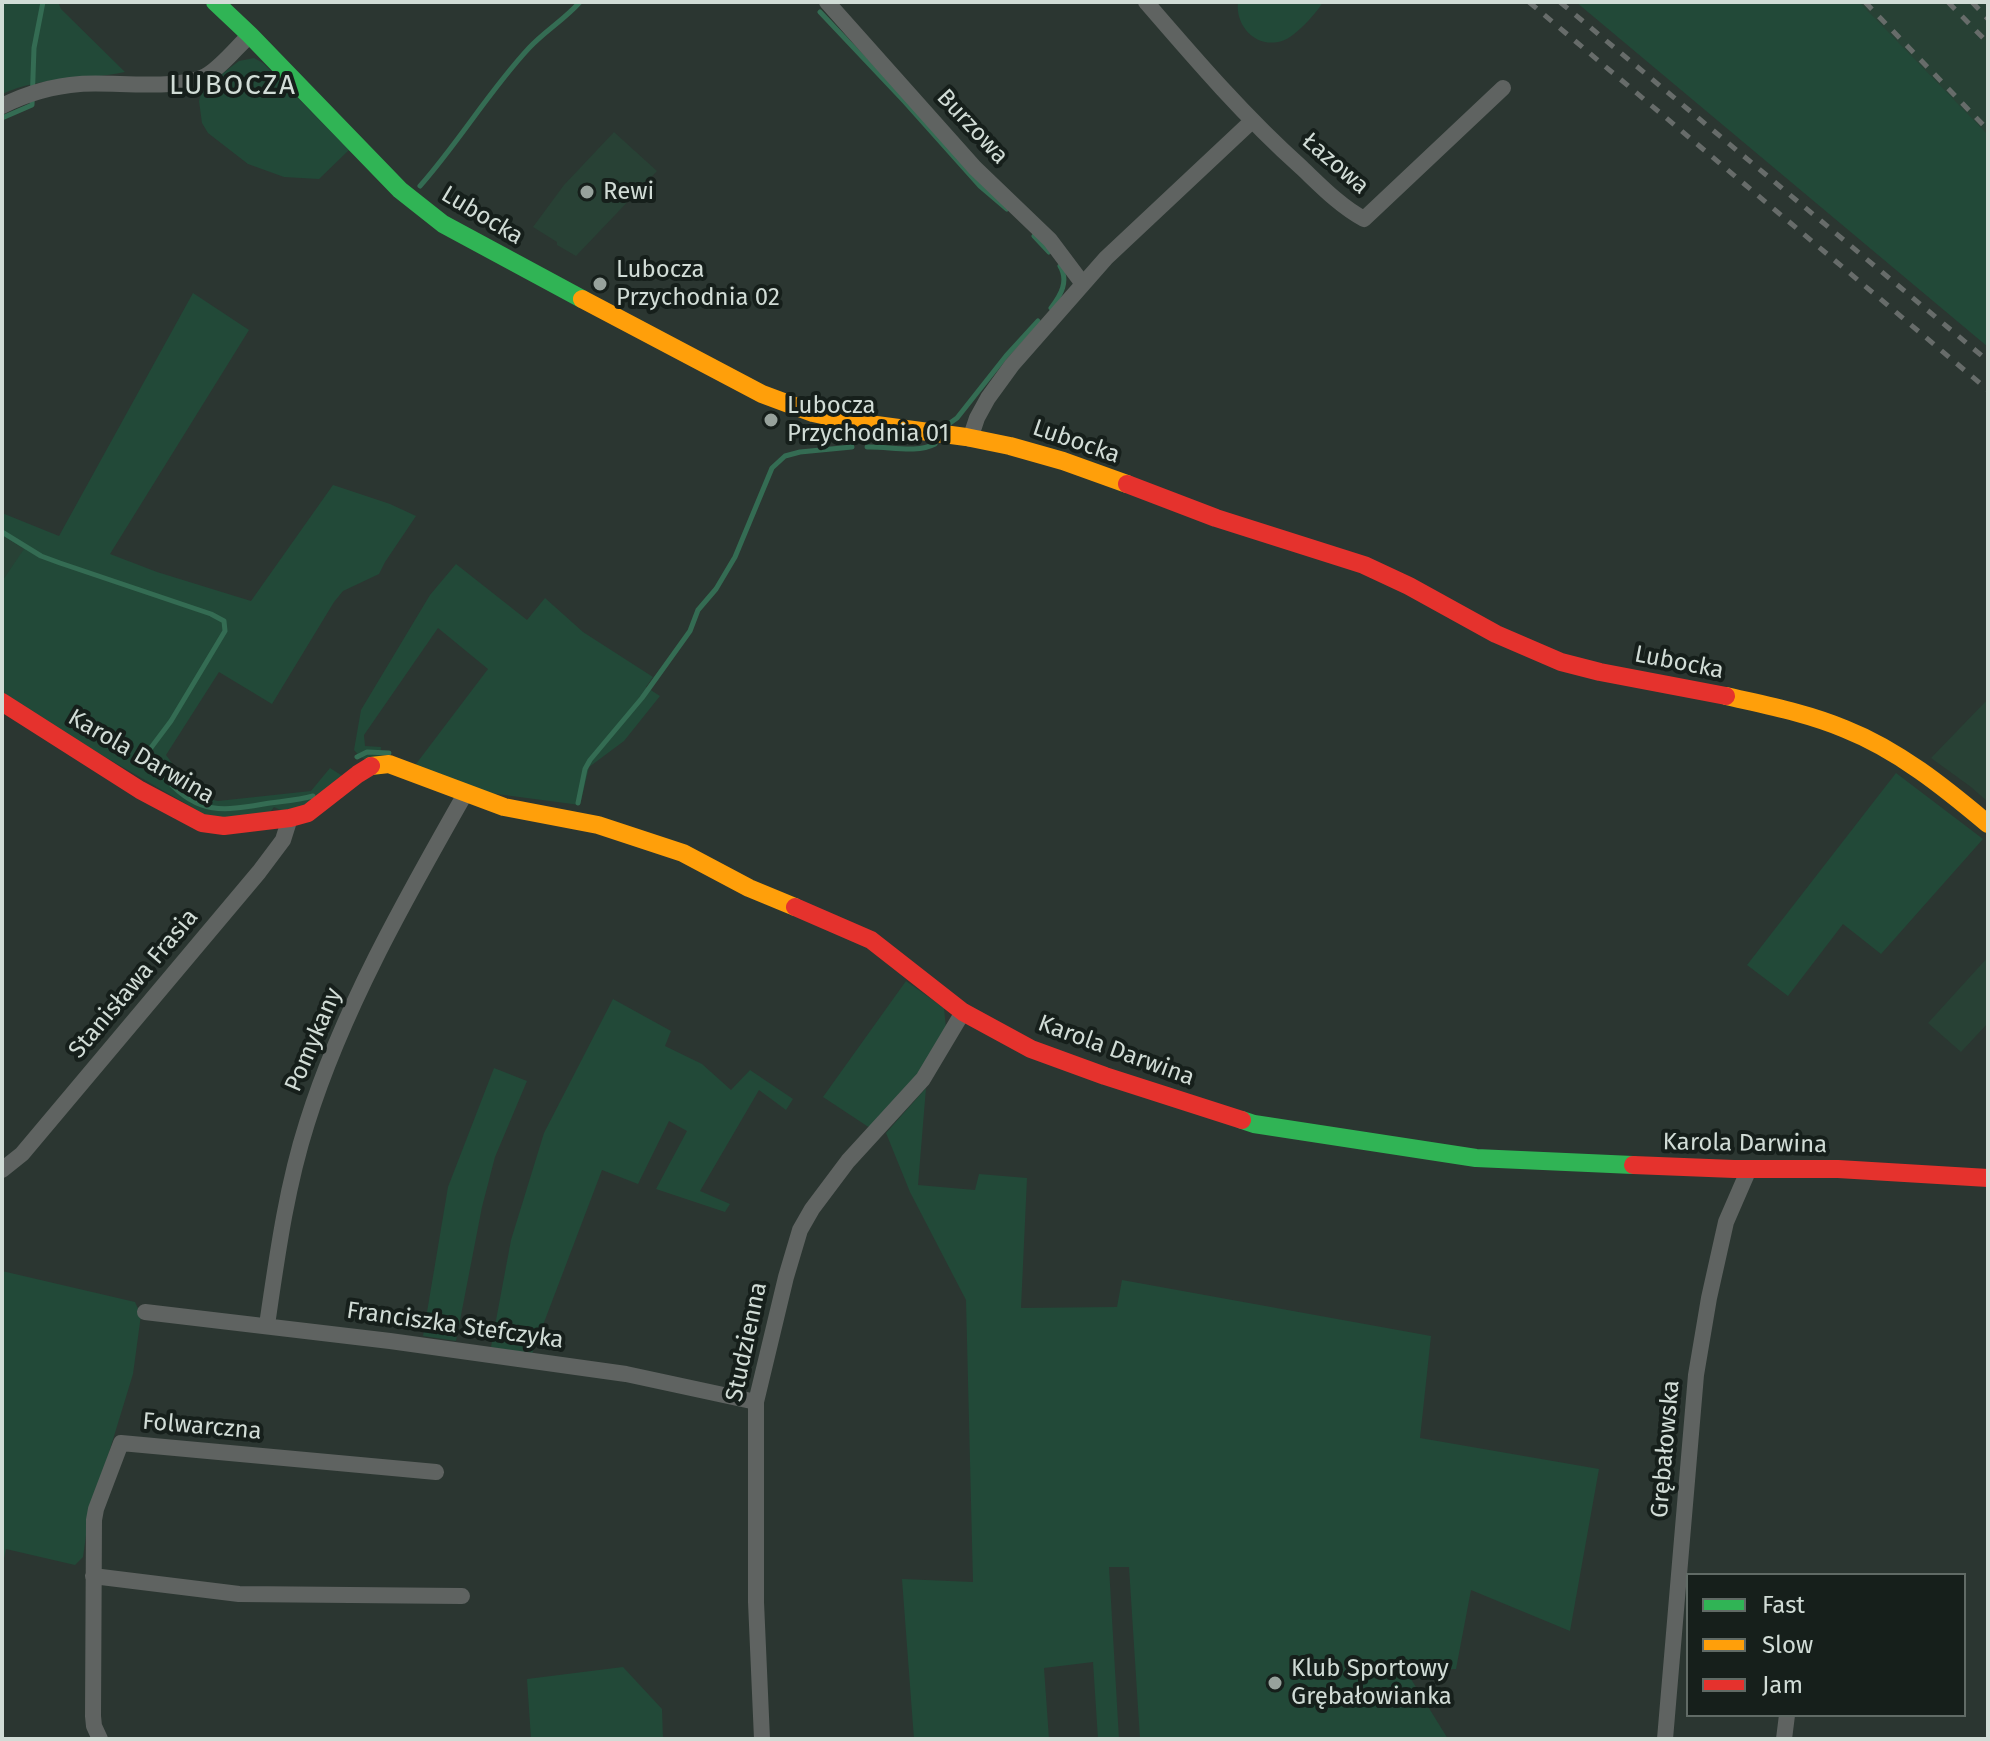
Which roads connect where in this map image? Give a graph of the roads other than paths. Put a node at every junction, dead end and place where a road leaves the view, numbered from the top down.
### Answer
1 (215, 2) edge
2 (827, 2) edge
3 (1146, 2) edge
4 (250, 35) junction
5 (1503, 88) dead end
6 (2, 106) edge
7 (1252, 121) junction
8 (1083, 284) junction
9 (970, 439) junction
10 (2, 702) edge
11 (465, 794) junction
12 (290, 818) junction
13 (1988, 824) edge
14 (963, 1012) junction
15 (1749, 1169) junction
16 (2, 1170) edge
17 (1988, 1178) edge
18 (145, 1312) dead end
19 (267, 1325) junction
20 (756, 1402) junction
21 (436, 1472) dead end
22 (93, 1576) junction
23 (462, 1596) dead end
24 (1787, 1717) edge
25 (100, 1739) edge
26 (762, 1739) edge
27 (1665, 1739) edge
28 (1784, 1739) edge

1 - 4 street, Lubocka
2 - 8 street, Burzowa
3 - 7 street, Łazowa
4 - 6 street
4 - 9 street, Lubocka
5 - 7 street, Łazowa
7 - 8 street
8 - 9 street
9 - 13 street, Lubocka
10 - 12 street, Karola Darwina
11 - 12 street, Karola Darwina
11 - 14 street, Karola Darwina
11 - 19 street, Pomykany
12 - 16 street, Stanisława Frasia
14 - 15 street, Karola Darwina
14 - 20 street, Studzienna
15 - 17 street, Karola Darwina
15 - 27 street, Grębałowska
18 - 19 street, Franciszka Stefczyka
19 - 20 street, Franciszka Stefczyka
20 - 26 street, Studzienna
21 - 22 street, Folwarczna
22 - 23 street
22 - 25 street, Folwarczna
24 - 28 street

